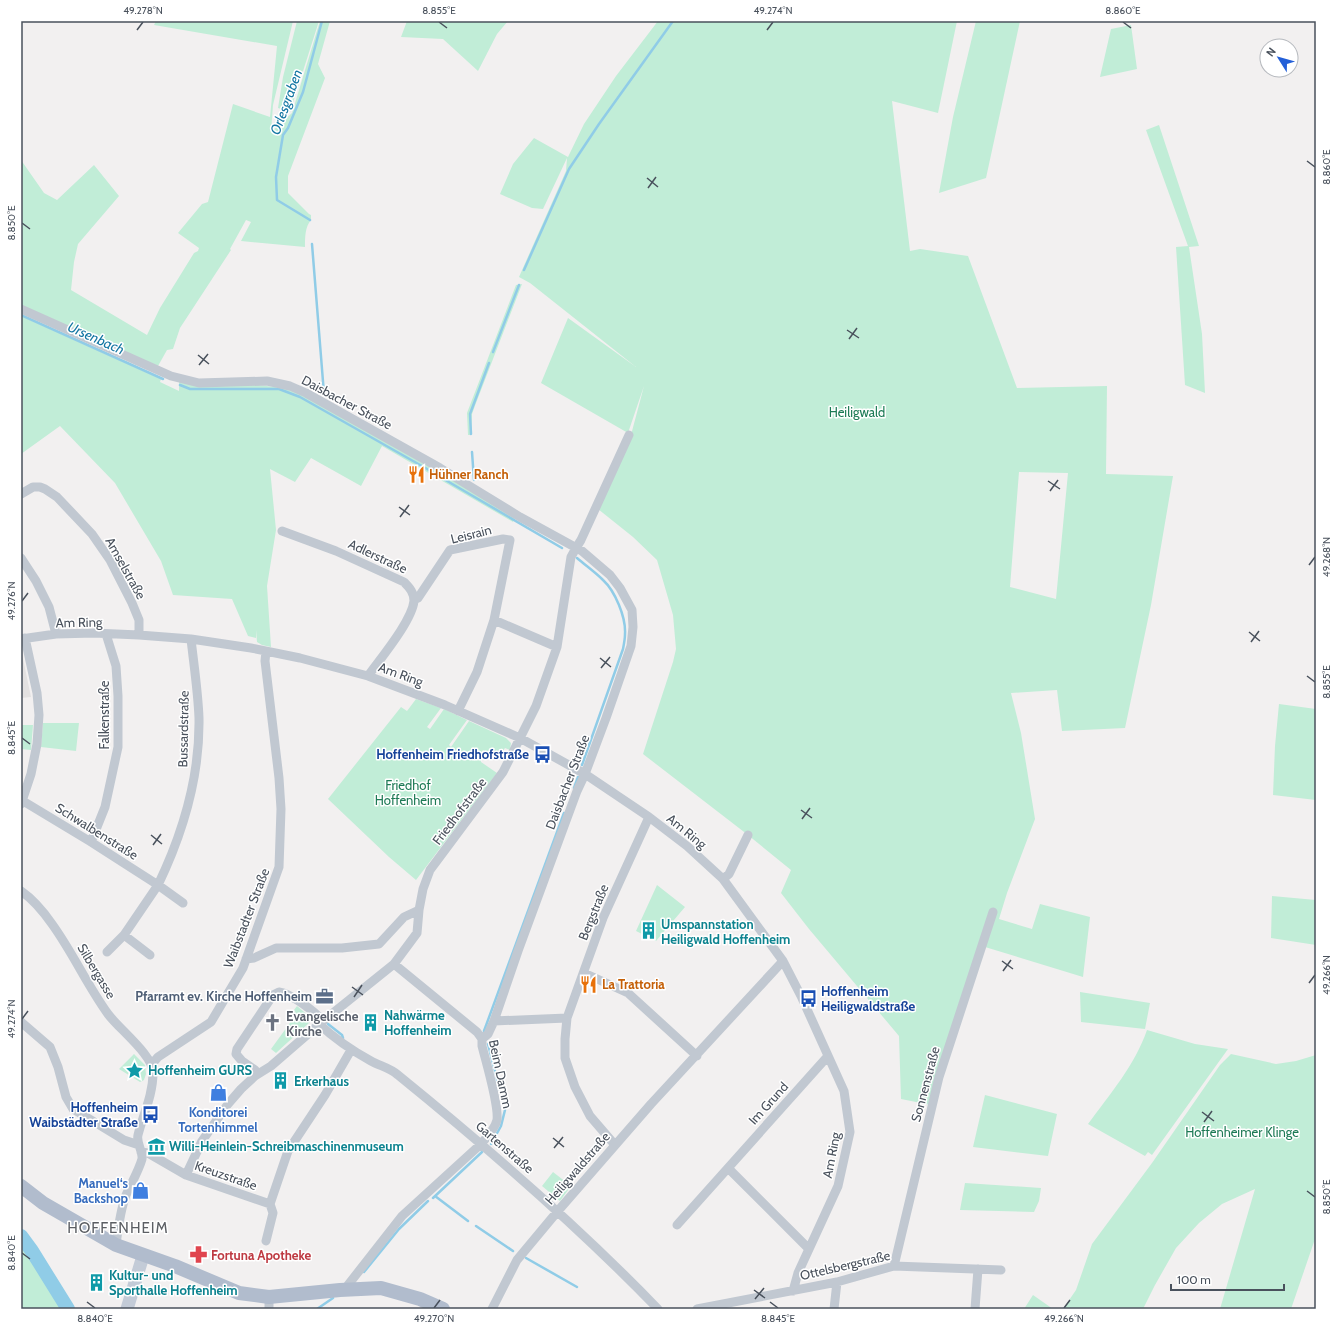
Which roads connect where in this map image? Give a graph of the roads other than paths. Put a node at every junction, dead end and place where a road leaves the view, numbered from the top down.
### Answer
1 (21, 309) edge
2 (629, 435) dead end
3 (21, 494) edge
4 (282, 531) dead end
5 (576, 548) junction
6 (21, 558) edge
7 (414, 600) junction
8 (494, 620) junction
9 (56, 634) junction
10 (106, 634) junction
11 (139, 635) junction
12 (23, 638) edge
13 (190, 639) junction
14 (557, 647) junction
15 (266, 651) junction
16 (368, 676) junction
17 (458, 710) junction
18 (520, 738) junction
19 (585, 774) junction
20 (22, 802) edge
21 (649, 817) junction
22 (748, 835) dead end
23 (91, 842) junction
24 (723, 879) junction
25 (158, 885) junction
26 (21, 891) edge
27 (184, 903) dead end
28 (419, 910) junction
29 (993, 912) dead end
30 (124, 935) junction
31 (107, 952) dead end
32 (150, 955) dead end
33 (246, 959) junction
34 (783, 961) junction
35 (394, 964) junction
36 (584, 973) junction
37 (567, 1018) junction
38 (494, 1021) junction
39 (21, 1022) edge
40 (321, 1023) junction
41 (482, 1039) junction
42 (351, 1050) junction
43 (697, 1056) junction
44 (828, 1056) junction
45 (152, 1064) junction
46 (256, 1076) junction
47 (481, 1144) junction
48 (615, 1145) junction
49 (140, 1149) junction
50 (728, 1168) junction
51 (186, 1175) junction
52 (21, 1186) edge
53 (270, 1204) junction
54 (557, 1212) junction
55 (677, 1225) dead end
56 (266, 1241) dead end
57 (116, 1246) junction
58 (809, 1249) junction
59 (143, 1256) junction
60 (894, 1266) junction
61 (978, 1270) junction
62 (1001, 1270) dead end
63 (837, 1282) junction
64 (346, 1290) junction
65 (793, 1291) junction
66 (269, 1303) edge
67 (127, 1309) edge
68 (443, 1309) edge
69 (492, 1309) edge
70 (658, 1309) edge
71 (697, 1309) edge
72 (834, 1309) edge
73 (975, 1309) edge

1 - 5 street, Daisbacher Straße
2 - 5 street
3 - 11 street, Amselstraße
4 - 7 street, Adlerstraße
5 - 14 street, Friedhofstraße
5 - 19 street, Daisbacher Straße
6 - 9 street
7 - 8 street, Leisrain
7 - 16 street
8 - 14 street
8 - 17 street
9 - 10 street, Am Ring
9 - 12 street, Am Ring
10 - 11 street, Am Ring
10 - 23 street, Falkenstraße
11 - 13 street, Am Ring
12 - 20 street
13 - 15 street, Am Ring
13 - 25 street, Bussardstraße
14 - 18 street, Friedhofstraße
15 - 16 street, Am Ring
15 - 33 street, Waibstadter Straße
16 - 17 street, Am Ring
17 - 18 street, Am Ring
18 - 19 street, Am Ring
18 - 28 street, Friedhofstraße
19 - 21 street, Am Ring
19 - 38 street, Daisbacher Straße
20 - 23 street, Schwalbenstraße
21 - 24 street, Am Ring
21 - 36 street, Bergstraße
22 - 24 street
23 - 25 street, Schwalbenstraße
24 - 34 street, Am Ring
25 - 27 street
25 - 30 street, Bussardstraße
26 - 45 street, Silbergasse
28 - 33 street
28 - 35 street, Friedhofstraße
29 - 60 street, Sonnenstraße
30 - 31 street, Bussardstraße
30 - 32 street
33 - 45 street, Waibstadter Straße
34 - 43 street, Heiligwaldstraße
34 - 44 street, Am Ring
35 - 40 street, Friedhofstraße
35 - 41 street, Beim Damm
36 - 37 street, Bergstraße
36 - 43 street
37 - 38 street
37 - 48 street, Bergstraße
38 - 41 street, Daisbacher Straße
39 - 49 street, Kreuzstraße
40 - 42 street, Gartenstraße
40 - 46 street, Friedhofstraße
40 - 46 street, Gartenstraße
41 - 47 street, Beim Damm
42 - 47 street, Gartenstraße
42 - 53 street
43 - 48 street, Heiligwaldstraße
44 - 50 street, Im Grund
44 - 58 street, Am Ring
45 - 49 street
46 - 51 street, Friedhofstraße
47 - 54 street, Gartenstraße
47 - 64 street, Beim Damm
48 - 54 street, Heiligwaldstraße
49 - 51 street, Kreuzstraße
49 - 57 street
50 - 55 street, Im Grund
50 - 58 street
51 - 53 street, Kreuzstraße
52 - 57 main road
53 - 56 street, Kreuzstraße
54 - 69 street, Heiligwaldstraße
54 - 70 street, Gartenstraße
57 - 59 main road
58 - 65 street, Am Ring
59 - 66 main road
59 - 67 main road
60 - 61 street, Ottelsbergstraße
60 - 63 street, Ottelsbergstraße
61 - 62 street, Ottelsbergstraße
61 - 73 street
63 - 65 street, Ottelsbergstraße
63 - 72 street
64 - 66 main road
64 - 68 main road
65 - 71 street, Ottelsbergstraße

